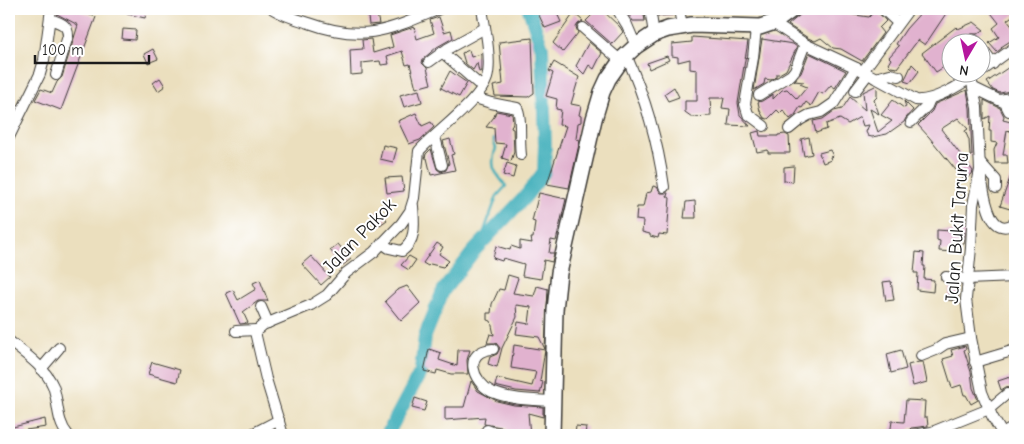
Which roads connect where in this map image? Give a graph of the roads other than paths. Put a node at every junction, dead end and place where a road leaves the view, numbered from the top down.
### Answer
1 (273, 9) edge
2 (439, 9) edge
3 (482, 9) edge
4 (617, 9) edge
5 (650, 9) edge
6 (678, 9) edge
7 (793, 9) edge
8 (883, 9) edge
9 (909, 9) edge
10 (51, 14) edge
11 (774, 18) edge
12 (898, 23) junction
13 (682, 26) junction
14 (485, 28) junction
15 (583, 28) dead end
16 (756, 28) junction
17 (654, 34) junction
18 (805, 44) junction
19 (1015, 47) edge
20 (442, 52) junction
21 (627, 54) junction
22 (429, 62) dead end
23 (993, 64) edge
24 (866, 73) junction
25 (56, 76) dead end
26 (899, 76) dead end
27 (963, 82) edge
28 (976, 82) edge
29 (482, 87) junction
30 (974, 88) junction
31 (856, 91) dead end
32 (758, 96) dead end
33 (1015, 97) edge
34 (930, 99) junction
35 (472, 100) junction
36 (1000, 100) junction
37 (1009, 111) dead end
38 (911, 122) dead end
39 (764, 126) dead end
40 (789, 129) dead end
41 (438, 134) junction
42 (9, 137) edge
43 (521, 155) dead end
44 (442, 165) dead end
45 (980, 166) junction
46 (664, 188) dead end
47 (996, 188) dead end
48 (413, 205) junction
49 (1015, 223) edge
50 (382, 243) junction
51 (946, 277) dead end
52 (1015, 277) edge
53 (967, 279) junction
54 (261, 306) dead end
55 (268, 323) junction
56 (256, 330) junction
57 (236, 331) dead end
58 (971, 338) junction
59 (9, 341) edge
60 (59, 348) dead end
61 (493, 349) dead end
62 (1015, 350) edge
63 (921, 356) dead end
64 (975, 362) junction
65 (41, 369) junction
66 (1007, 394) dead end
67 (554, 401) junction
68 (988, 409) junction
69 (279, 420) junction
70 (1015, 426) edge
71 (487, 430) dead end
72 (68, 435) edge
73 (250, 435) edge
74 (283, 435) edge
75 (500, 435) edge
76 (552, 435) edge
77 (913, 435) edge
78 (1003, 435) edge

1 - 2 street
3 - 14 street, Jalan Pakok
4 - 21 street
5 - 17 street
6 - 13 street
7 - 11 highway
8 - 12 street
9 - 12 street
10 - 25 street
10 - 42 street
11 - 16 highway
11 - 18 street
12 - 24 street
13 - 16 highway
13 - 17 highway
14 - 20 street
14 - 29 street, Jalan Pakok
15 - 21 street
16 - 39 street
17 - 21 highway
18 - 24 street
18 - 32 street
19 - 23 street
20 - 22 street
20 - 29 street
21 - 46 street
21 - 67 highway
24 - 26 street
24 - 31 street
24 - 34 street
24 - 40 street
27 - 34 street
28 - 30 street, Jalan Bukit Taruna
29 - 35 street, Jalan Pakok
30 - 36 street
30 - 45 street, Jalan Bukit Taruna
33 - 36 street
34 - 38 street
35 - 41 street, Jalan Pakok
35 - 43 street
36 - 37 street
41 - 44 street
41 - 48 street, Jalan Pakok
45 - 47 street
45 - 49 street
45 - 53 street, Jalan Bukit Taruna
48 - 50 street, Jalan Pakok
48 - 50 street
50 - 55 street, Jalan Pakok
51 - 53 street
52 - 53 street
53 - 58 street, Jalan Bukit Taruna
54 - 55 street
55 - 56 street, Jalan Pakok
56 - 57 street
56 - 69 street
58 - 63 street
58 - 64 street, Jalan Bukit Taruna
59 - 65 street
60 - 65 street
61 - 67 street
62 - 64 street
64 - 68 street, Jalan Bukit Taruna
65 - 72 street
66 - 68 street
67 - 76 highway
68 - 77 street
68 - 78 street, Jalan Bukit Taruna
69 - 73 street
69 - 74 street
70 - 78 street
71 - 75 street

